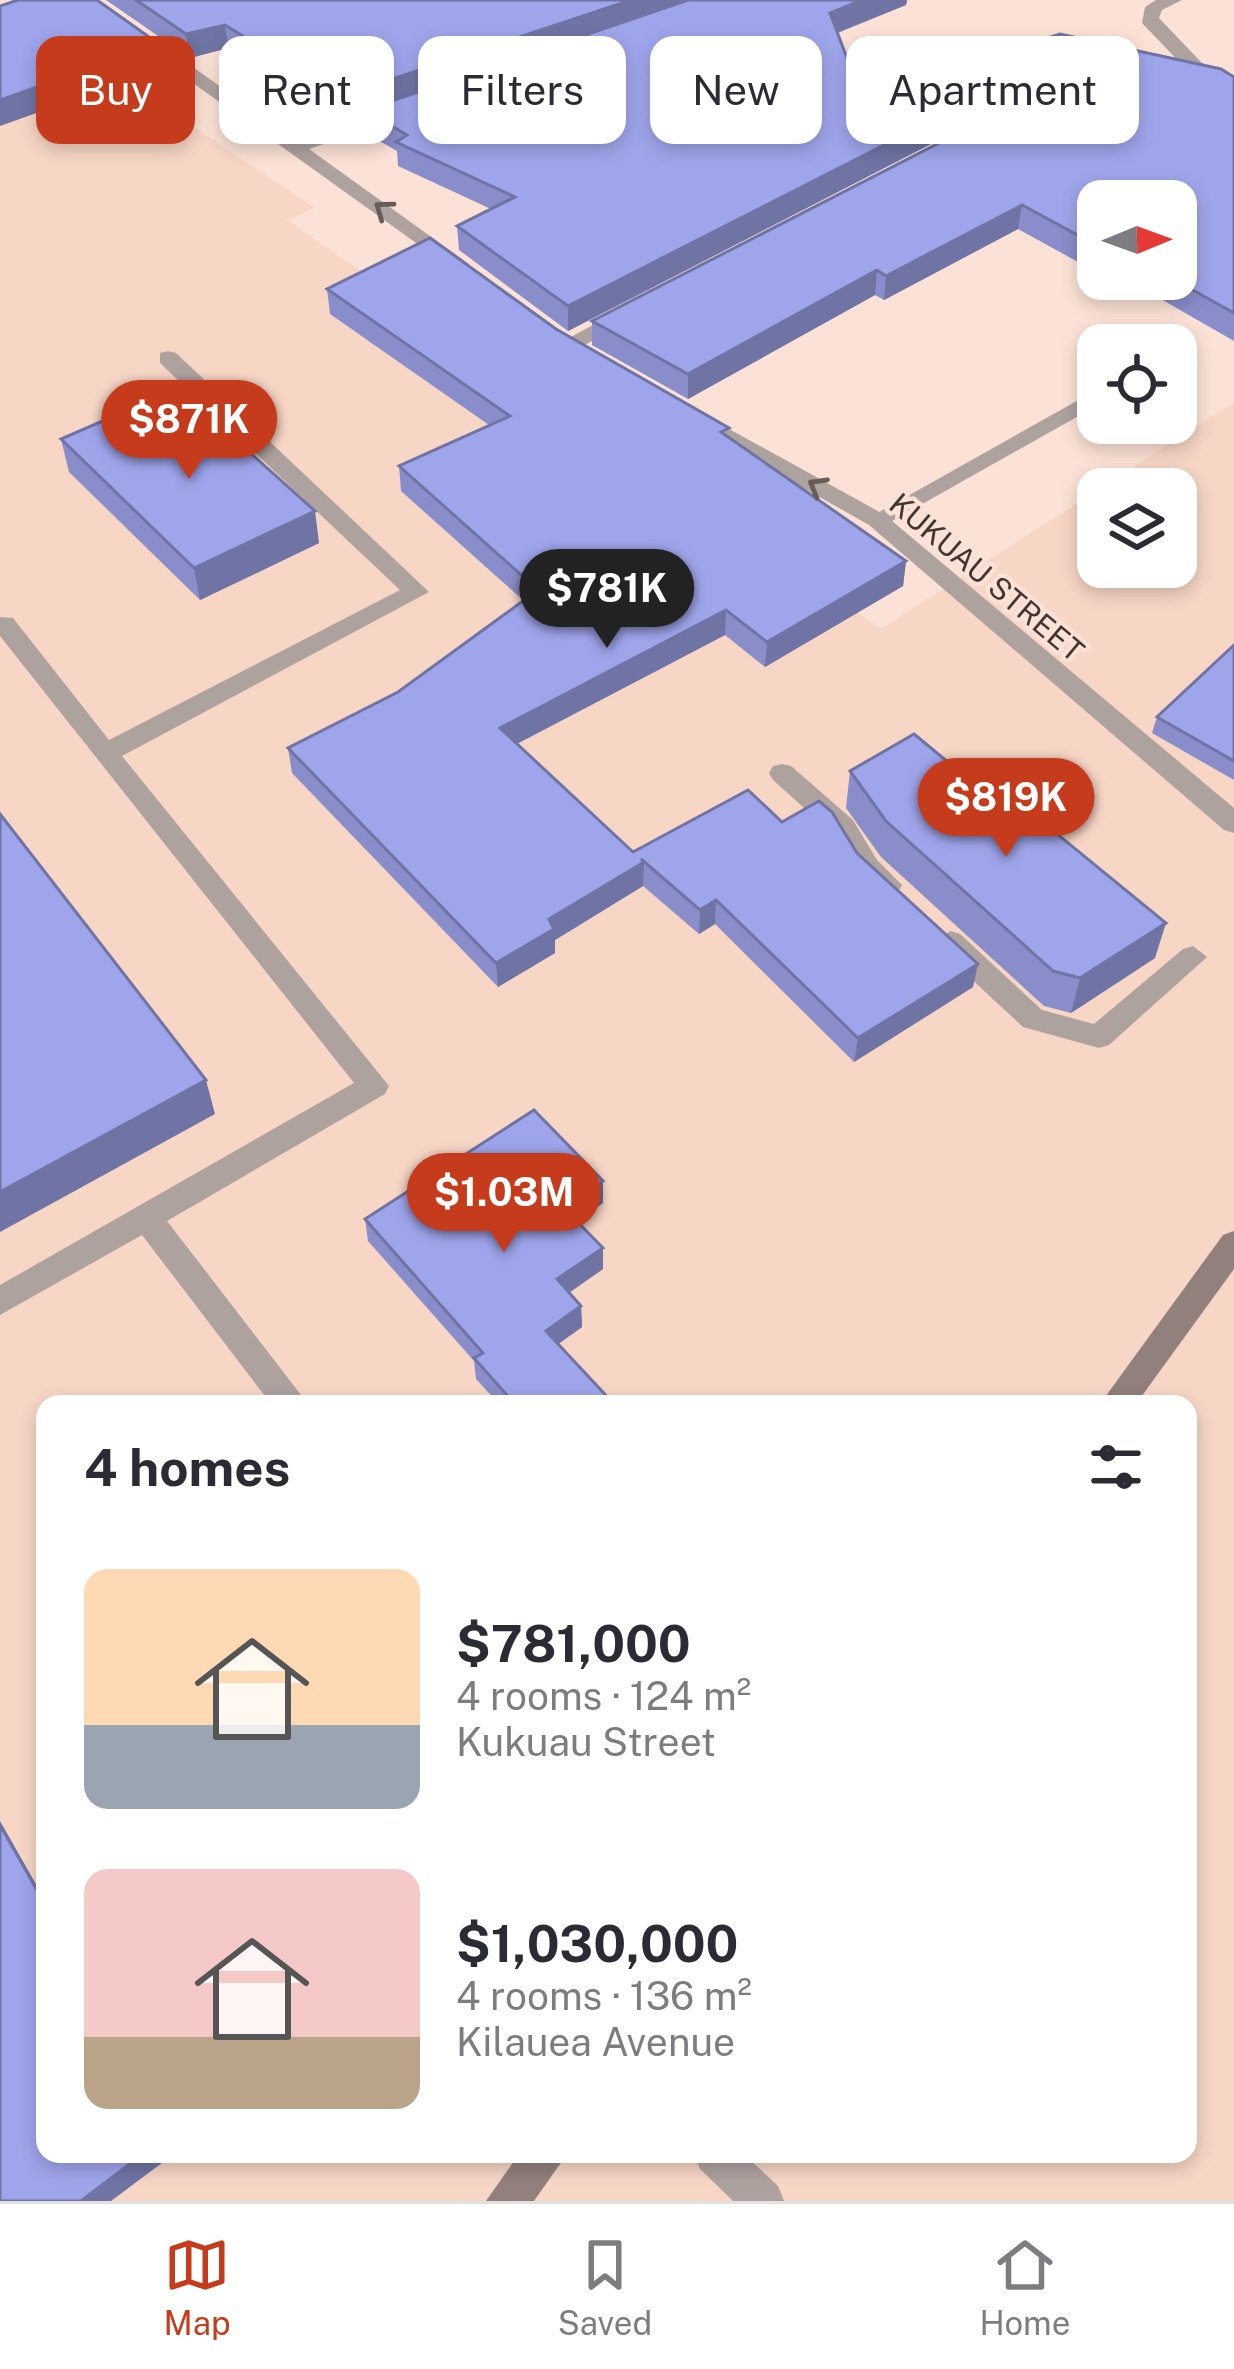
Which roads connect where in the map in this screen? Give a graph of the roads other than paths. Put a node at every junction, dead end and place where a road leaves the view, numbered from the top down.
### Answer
1 (86, 0) edge
2 (1173, 0) edge
3 (1234, 93) edge
4 (418, 105) edge
5 (297, 146) junction
6 (471, 274) edge
7 (650, 302) edge
8 (568, 344) edge
9 (168, 358) dead end
10 (670, 403) edge
11 (1077, 408) edge
12 (877, 520) junction
13 (1, 623) edge
14 (105, 754) junction
15 (782, 773) dead end
16 (1234, 823) edge
17 (1193, 957) dead end
18 (145, 1216) junction
19 (1234, 1244) edge
20 (0, 1301) edge
21 (284, 1395) edge
22 (1124, 1395) edge
23 (539, 2163) edge
24 (724, 2163) edge
25 (507, 2201) edge
26 (763, 2201) edge

1 - 5 street
2 - 3 street
4 - 5 street
6 -> 5 street
7 - 8 street
9 - 14 street
12 -> 10 street, KUKUAU STREET
11 - 12 street
12 - 16 street, KUKUAU STREET
13 - 14 street
14 - 18 street
15 - 17 street
18 - 20 street
18 - 21 street
19 - 22 street
23 - 25 street
24 - 26 street

